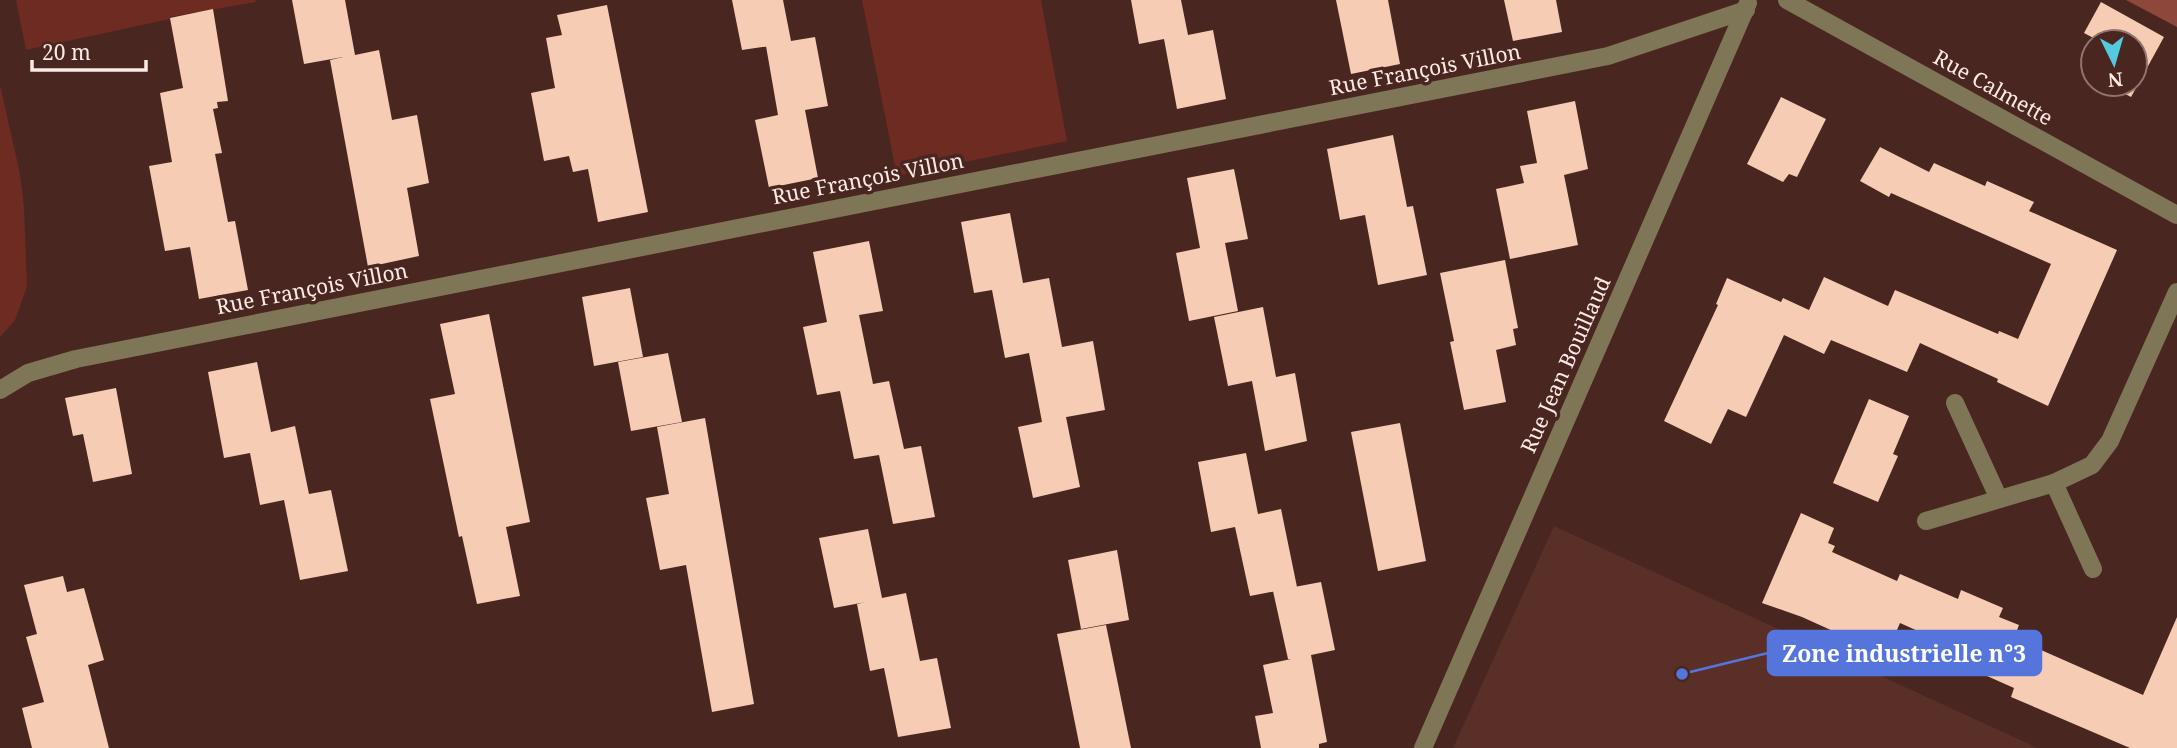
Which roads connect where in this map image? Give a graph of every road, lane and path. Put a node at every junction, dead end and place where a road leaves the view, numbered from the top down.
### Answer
1 (1787, 0) edge
2 (1747, 5) edge
3 (2177, 215) edge
4 (2177, 292) edge
5 (0, 390) edge
6 (1955, 403) dead end
7 (2054, 483) junction
8 (1999, 499) junction
9 (1926, 521) dead end
10 (2093, 569) dead end
11 (1423, 748) edge

1 - 3 street, Rue Calmette
2 - 5 street, Rue François Villon
2 - 11 street, Rue Jean Bouillaud
4 - 7 street
6 - 8 street
7 - 8 street
7 - 10 street
8 - 9 street

